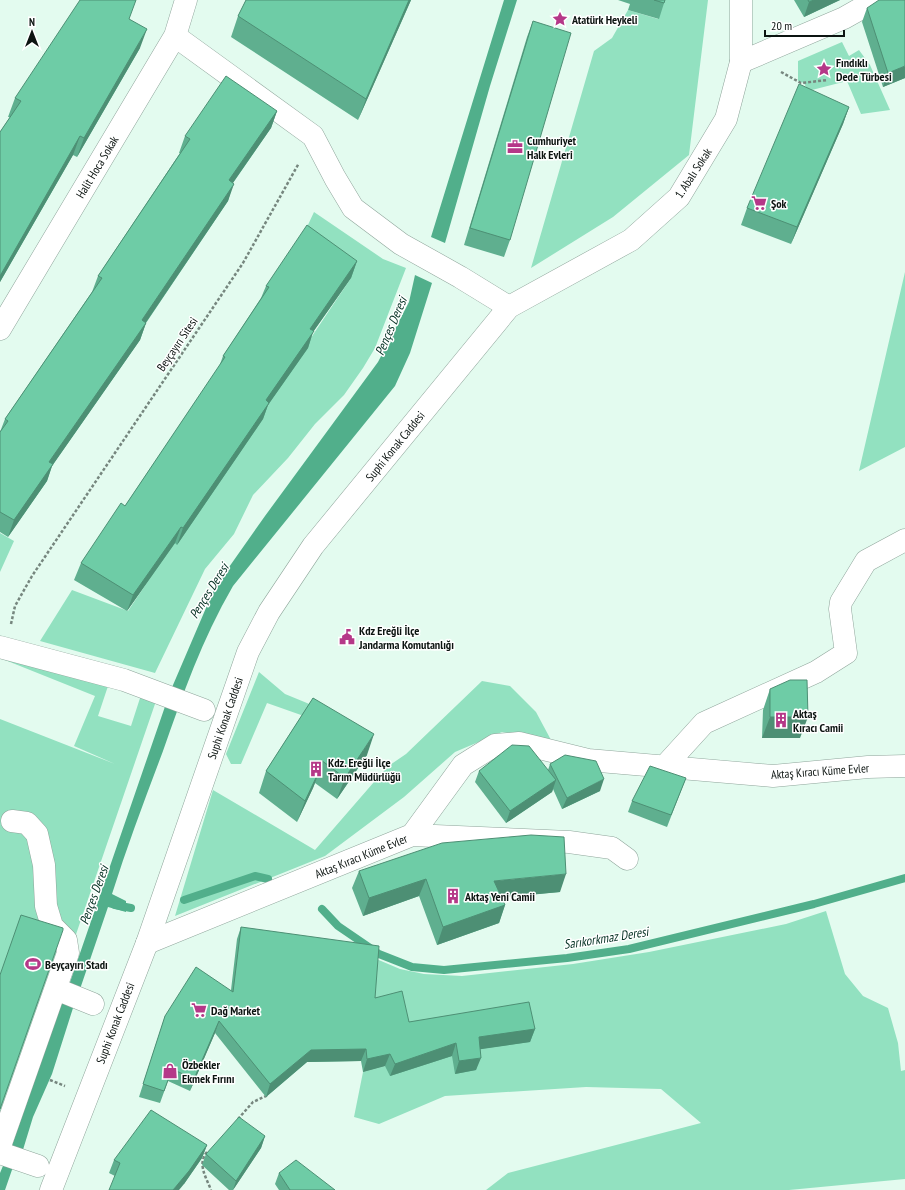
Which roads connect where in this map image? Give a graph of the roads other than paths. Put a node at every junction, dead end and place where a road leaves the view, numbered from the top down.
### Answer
1 (186, 0) edge
2 (741, 0) edge
3 (876, 0) edge
4 (175, 36) junction
5 (741, 62) junction
6 (508, 307) junction
7 (0, 330) edge
8 (905, 540) edge
9 (3, 647) edge
10 (204, 710) dead end
11 (905, 766) edge
12 (664, 767) junction
13 (12, 821) dead end
14 (412, 835) junction
15 (627, 859) dead end
16 (147, 943) junction
17 (56, 989) junction
18 (93, 1004) dead end
19 (0, 1146) edge
20 (0, 1153) edge
21 (38, 1166) dead end
22 (51, 1190) edge

1 - 4 street, Halit Hoca Sokak
2 - 5 street, 1. Abalı Sokak
3 - 5 street
4 - 6 street
4 - 7 street, Halit Hoca Sokak
5 - 6 street, 1. Abalı Sokak
6 - 16 street, Suphi Konak Caddesi
8 - 12 street
9 - 10 street
11 - 12 street, Aktaş Kıracı Küme Evler
12 - 14 street, Aktaş Kıracı Küme Evler
13 - 17 street
14 - 15 street
14 - 16 street, Aktaş Kıracı Küme Evler
16 - 22 street, Suphi Konak Caddesi
17 - 18 street
17 - 19 street
20 - 21 street

